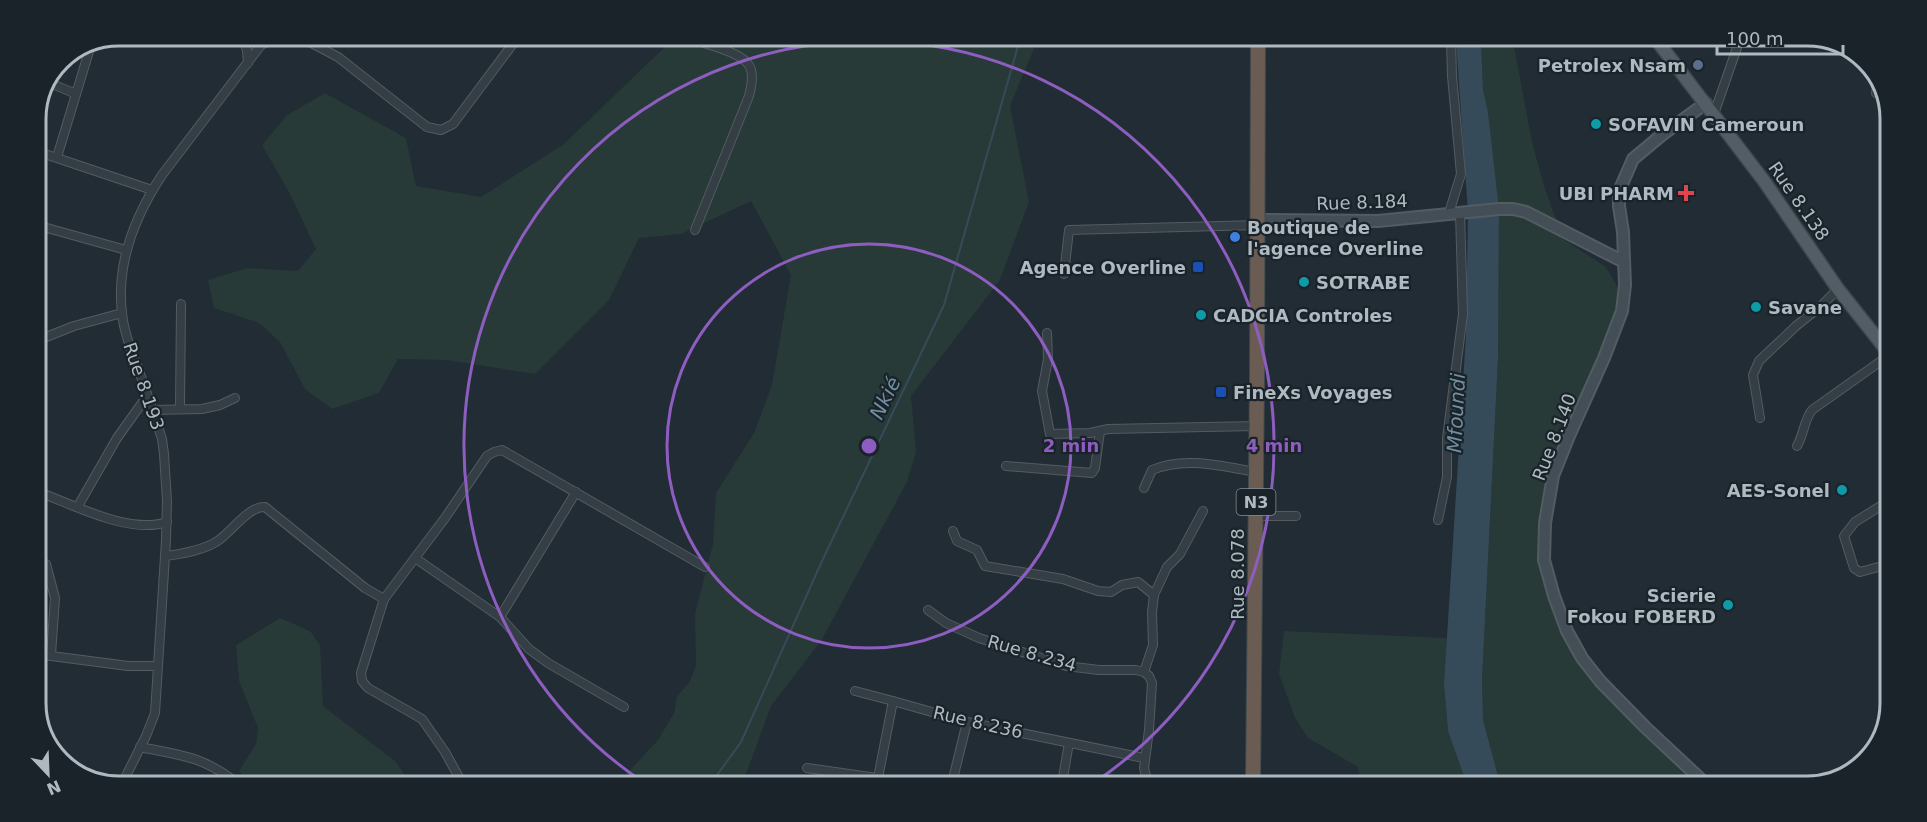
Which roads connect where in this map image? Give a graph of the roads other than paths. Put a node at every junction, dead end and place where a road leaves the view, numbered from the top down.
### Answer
1 (246, 46) edge
2 (260, 46) edge
3 (317, 46) edge
4 (512, 46) edge
5 (711, 46) edge
6 (1258, 46) edge
7 (1451, 46) edge
8 (1662, 46) edge
9 (1738, 46) edge
10 (88, 54) edge
11 (248, 63) junction
12 (55, 85) edge
13 (76, 94) junction
14 (1706, 103) junction
15 (1714, 114) junction
16 (47, 154) edge
17 (57, 157) junction
18 (152, 190) junction
19 (1459, 213) junction
20 (1258, 223) junction
21 (47, 228) dead end
22 (694, 230) dead end
23 (126, 249) junction
24 (1624, 262) junction
25 (1064, 274) dead end
26 (1838, 289) junction
27 (181, 304) dead end
28 (122, 313) junction
29 (1047, 333) dead end
30 (47, 337) edge
31 (1880, 344) edge
32 (1880, 360) edge
33 (147, 396) junction
34 (235, 398) dead end
35 (180, 408) junction
36 (153, 410) junction
37 (1760, 418) dead end
38 (1256, 426) junction
39 (1100, 431) junction
40 (1797, 446) dead end
41 (1006, 466) dead end
42 (1255, 472) junction
43 (1144, 488) dead end
44 (576, 492) junction
45 (47, 495) edge
46 (78, 506) junction
47 (1880, 506) edge
48 (1203, 511) dead end
49 (1256, 516) junction
50 (1296, 516) dead end
51 (1438, 520) dead end
52 (167, 522) junction
53 (953, 531) dead end
54 (165, 556) junction
55 (415, 558) junction
56 (705, 567) dead end
57 (1880, 567) edge
58 (47, 568) edge
59 (1154, 595) junction
60 (384, 599) junction
61 (928, 610) dead end
62 (500, 617) junction
63 (47, 655) edge
64 (51, 655) junction
65 (157, 666) junction
66 (1144, 672) junction
67 (855, 691) dead end
68 (893, 701) junction
69 (624, 706) dead end
70 (967, 722) junction
71 (1069, 742) junction
72 (140, 747) junction
73 (1144, 758) junction
74 (807, 768) dead end
75 (126, 776) edge
76 (228, 776) edge
77 (458, 776) edge
78 (854, 776) edge
79 (878, 776) edge
80 (954, 776) edge
81 (1063, 776) edge
82 (1146, 776) edge
83 (1252, 776) edge
84 (1697, 776) edge

1 - 11 street
2 - 11 street, Rue 8.193
3 - 4 street
5 - 22 street
6 - 20 highway, Rue 8.078 / N3
7 - 19 street
8 - 14 main road, Rue 8.138
9 - 15 street
10 - 13 street
11 - 18 street, Rue 8.193
12 - 13 street
13 - 17 street
14 - 15 main road, Rue 8.138
14 - 24 main road, Rue 8.140
15 - 26 main road, Rue 8.138
16 - 17 street
17 - 18 street
18 - 23 street, Rue 8.193
19 - 20 main road, Rue 8.184
19 - 24 main road, Rue 8.184
19 - 51 street
20 - 25 street
20 - 38 highway, Rue 8.078 / N3
21 - 23 street
23 - 28 street, Rue 8.193
24 - 84 main road, Rue 8.140
26 - 31 main road, Rue 8.138
26 - 37 street
27 - 35 street
28 - 30 street
28 - 33 street, Rue 8.193
29 - 39 street
32 - 40 street
33 - 36 street, Rue 8.193
33 - 46 street
34 - 35 street
35 - 36 street
36 - 52 street, Rue 8.193
38 - 39 street
38 - 42 highway, Rue 8.078 / N3
39 - 41 street
42 - 43 street
42 - 49 highway, Rue 8.078 / N3
44 - 55 street
44 - 56 street
44 - 62 street
45 - 46 street
46 - 52 street
47 - 57 street
48 - 59 street
49 - 50 street
49 - 83 highway, Rue 8.078 / N3
52 - 54 street, Rue 8.193
53 - 59 street
54 - 60 street
54 - 65 street, Rue 8.193
55 - 60 street
55 - 62 street
58 - 64 street
59 - 66 street
60 - 77 street
61 - 66 street, Rue 8.234
62 - 69 street
63 - 64 street
64 - 65 street
65 - 72 street, Rue 8.193
66 - 73 street
67 - 68 street, Rue 8.236
68 - 70 street, Rue 8.236
68 - 79 street
70 - 71 street, Rue 8.236
70 - 80 street
71 - 73 street, Rue 8.236
71 - 81 street
72 - 75 street, Rue 8.193
72 - 76 street
73 - 82 street
74 - 78 street

